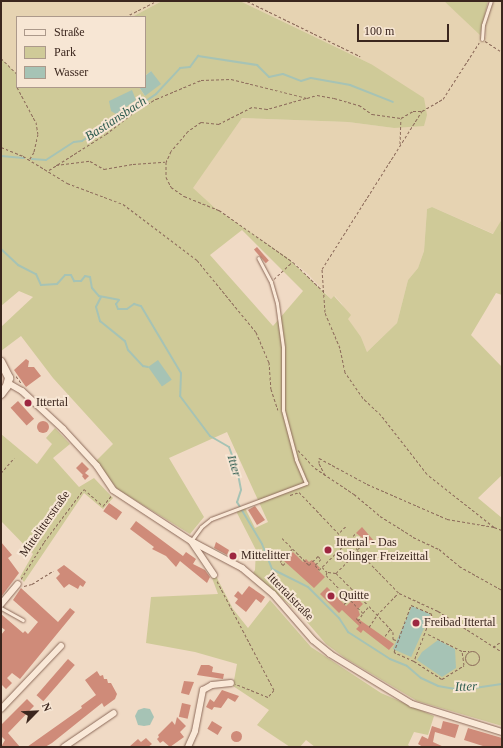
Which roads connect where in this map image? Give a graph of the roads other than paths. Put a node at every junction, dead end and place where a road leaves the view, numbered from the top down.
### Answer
1 (491, 1) edge
2 (482, 39) road end
3 (258, 258) dead end
4 (1, 362) edge
5 (8, 383) junction
6 (1, 394) edge
7 (191, 541) junction
8 (214, 575) road end
9 (18, 584) road end
10 (1, 604) edge
11 (1, 608) edge
12 (23, 620) dead end
13 (61, 646) dead end
14 (231, 683) road end
15 (1, 709) edge
16 (114, 713) dead end
17 (502, 732) edge
18 (64, 747) edge
19 (188, 747) edge

1 - 2 lane
3 - 7 lane
4 - 5 main road
5 - 6 main road
5 - 7 street, Ittertalstraße
7 - 8 street
7 - 17 street, Ittertalstraße
9 - 10 street
11 - 12 lane
13 - 15 street
14 - 19 street
16 - 18 street

